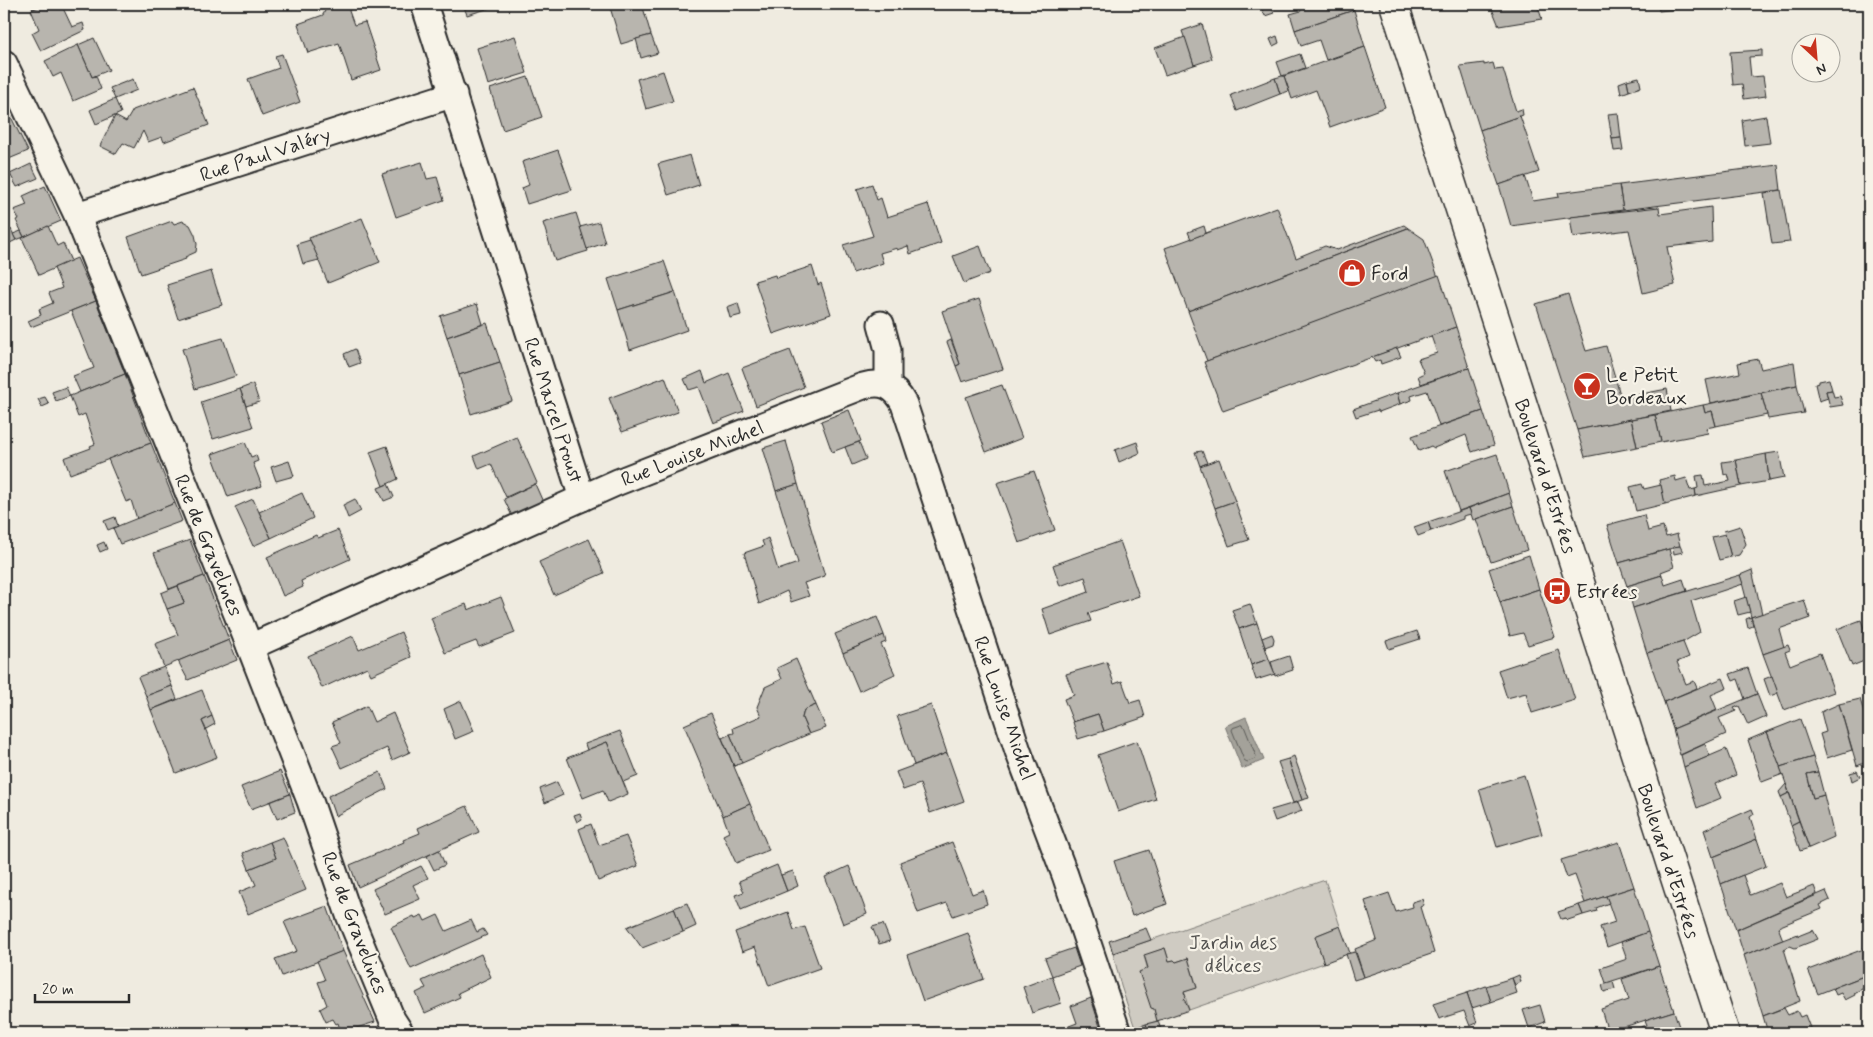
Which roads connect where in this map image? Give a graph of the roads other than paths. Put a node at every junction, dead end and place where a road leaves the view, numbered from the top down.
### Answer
1 (424, 4) edge
2 (1394, 4) edge
3 (4, 64) edge
4 (454, 94) junction
5 (77, 214) junction
6 (881, 324) dead end
7 (888, 386) junction
8 (582, 498) junction
9 (250, 647) junction
10 (401, 1033) edge
11 (1118, 1033) edge
12 (1725, 1033) edge

1 - 4 street, Rue Marcel Proust
2 - 12 main road, Boulevard d'Estrées
3 - 5 street, Rue de Gravelines
4 - 5 street, Rue Paul Valéry
4 - 8 street, Rue Marcel Proust
5 - 9 street, Rue de Gravelines
6 - 7 street
7 - 8 street, Rue Louise Michel
7 - 11 street, Rue Louise Michel
8 - 9 street, Rue Marcel Proust
9 - 10 street, Rue de Gravelines

